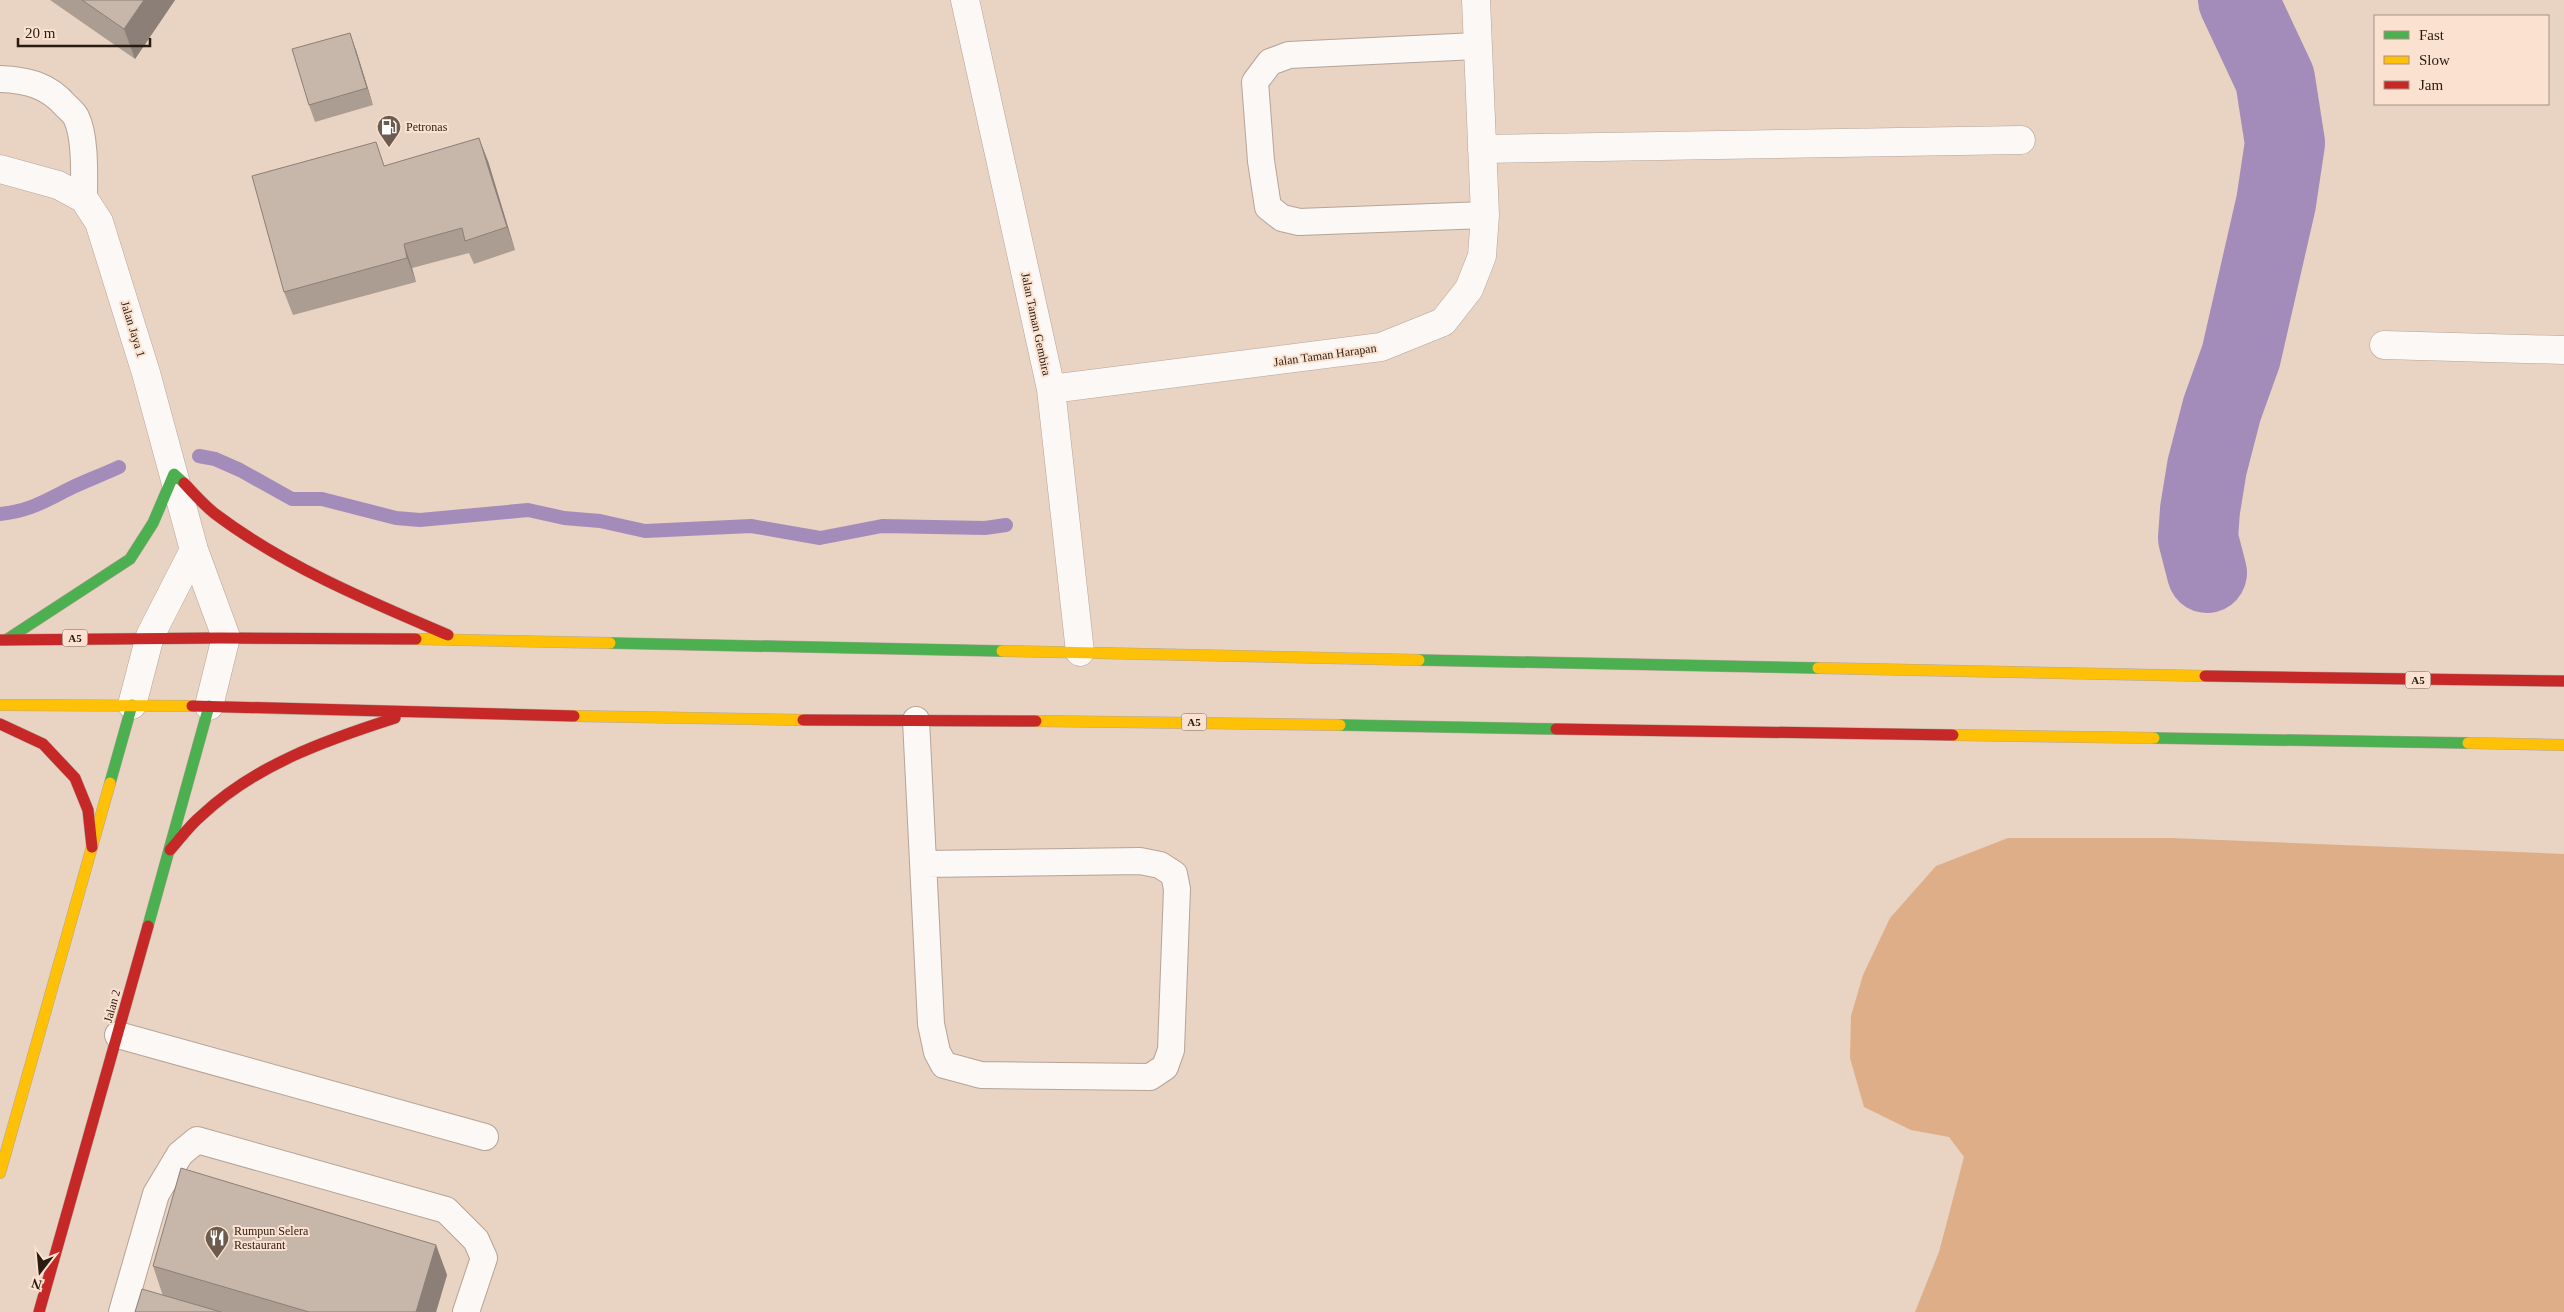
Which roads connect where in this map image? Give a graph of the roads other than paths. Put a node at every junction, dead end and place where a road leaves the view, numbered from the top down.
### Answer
1 (965, 0) edge
2 (1476, 0) edge
3 (1476, 46) junction
4 (0, 79) edge
5 (2021, 140) dead end
6 (1482, 149) junction
7 (0, 169) edge
8 (84, 199) junction
9 (1485, 215) junction
10 (2384, 345) dead end
11 (2564, 350) edge
12 (1051, 389) junction
13 (174, 474) junction
14 (194, 550) junction
15 (150, 636) junction
16 (226, 637) junction
17 (3, 640) edge
18 (461, 641) junction
19 (1080, 652) junction
20 (2564, 681) edge
21 (0, 705) edge
22 (132, 705) junction
23 (209, 706) junction
24 (414, 712) junction
25 (916, 720) junction
26 (0, 724) edge
27 (2564, 745) edge
28 (92, 847) junction
29 (170, 850) junction
30 (924, 864) junction
31 (118, 1035) junction
32 (485, 1137) dead end
33 (0, 1173) edge
34 (39, 1312) edge
35 (122, 1312) edge
36 (466, 1312) edge

1 - 12 street, Jalan Taman Gembira
2 - 3 street, Jalan Taman Harapan
3 - 6 street, Jalan Taman Harapan
3 - 9 lane
4 - 8 lane
5 - 6 street
6 - 9 street, Jalan Taman Harapan
7 - 8 street
8 - 13 street, Jalan Jaya 1
9 - 12 street, Jalan Taman Harapan
10 - 11 street
12 - 19 street, Jalan Taman Gembira
13 - 14 street, Jalan Jaya 1
13 - 17 main road
13 - 18 main road
14 - 15 street
14 - 16 street, Jalan Jaya 1
15 - 16 main road, A5
15 - 17 main road, A5
15 - 22 street
16 - 18 main road, A5
16 - 23 street
18 - 19 main road, A5
19 - 20 main road, A5
21 - 22 main road, A5
22 - 23 main road, A5
22 - 28 main road
23 - 24 main road, A5
23 - 29 main road, Jalan 2
24 - 25 main road, A5
24 - 29 main road
25 - 27 main road, A5
25 - 30 lane
26 - 28 main road
28 - 33 main road
29 - 31 main road, Jalan 2
30 - 30 lane
31 - 32 lane
31 - 34 main road, Jalan 2
35 - 36 lane

